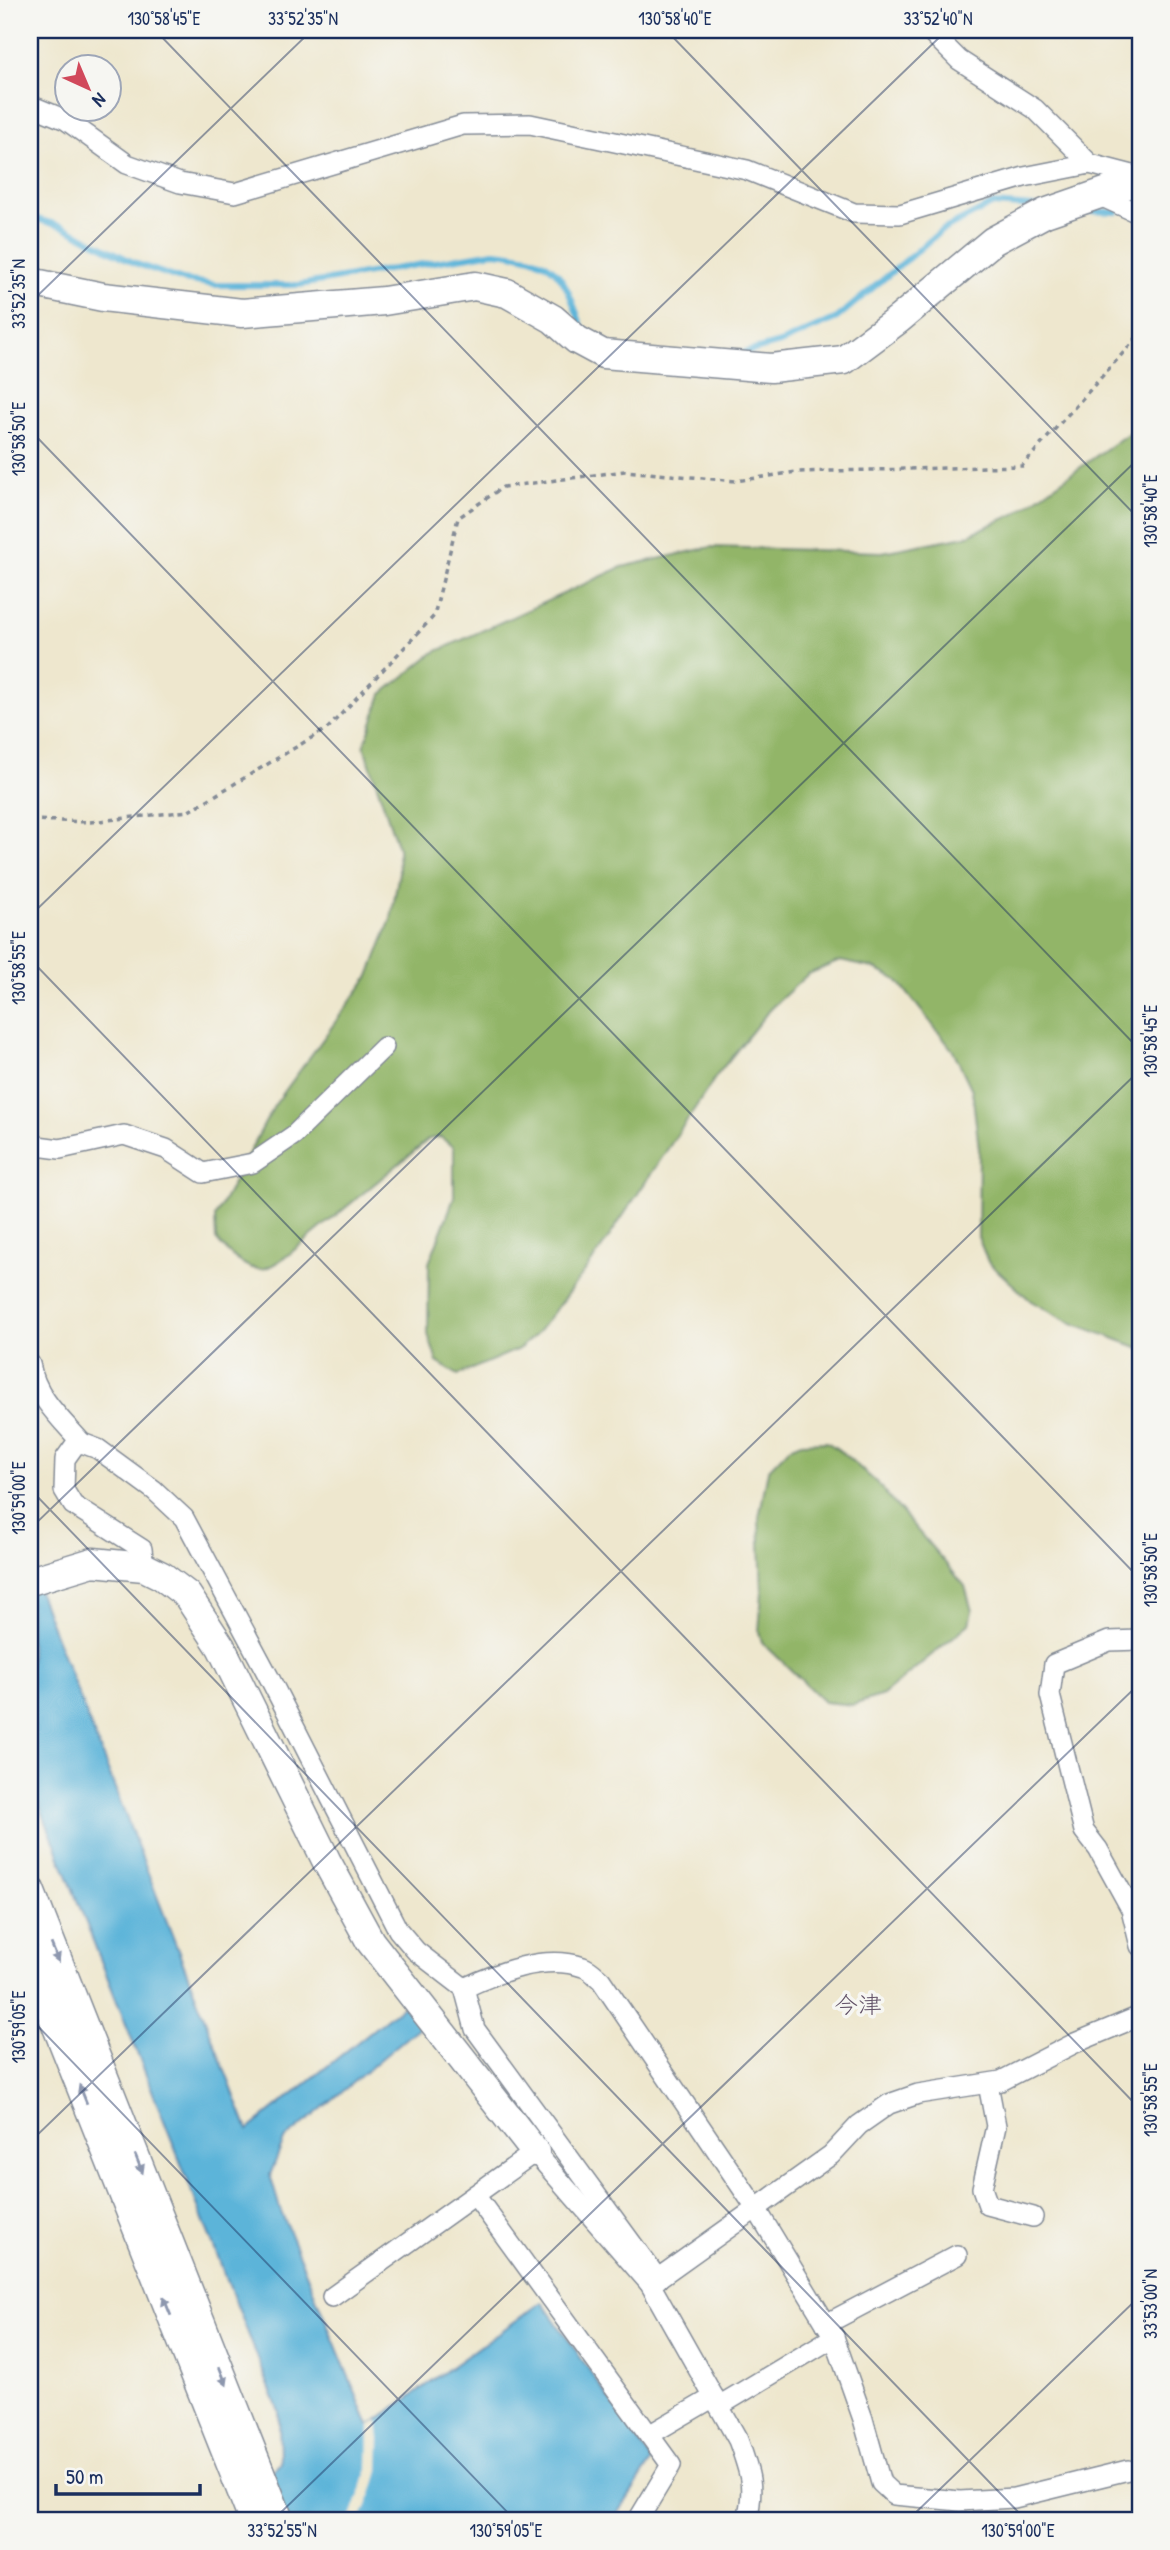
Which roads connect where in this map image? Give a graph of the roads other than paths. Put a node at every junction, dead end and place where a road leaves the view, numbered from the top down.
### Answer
1 (929, 30) edge
2 (30, 108) edge
3 (1090, 164) junction
4 (1140, 179) edge
5 (1098, 195) junction
6 (1140, 214) edge
7 (30, 282) edge
8 (384, 1047) dead end
9 (30, 1145) edge
10 (30, 1364) edge
11 (82, 1443) junction
12 (144, 1567) junction
13 (34, 1579) edge
14 (1140, 1640) edge
15 (30, 1889) edge
16 (1140, 1946) edge
17 (30, 1959) edge
18 (464, 1988) junction
19 (1140, 2016) edge
20 (988, 2084) junction
21 (535, 2152) junction
22 (475, 2195) junction
23 (757, 2210) junction
24 (1033, 2217) dead end
25 (957, 2255) dead end
26 (654, 2281) junction
27 (332, 2297) dead end
28 (830, 2331) junction
29 (717, 2401) junction
30 (649, 2435) junction
31 (241, 2456) junction
32 (1128, 2470) dead end
33 (253, 2520) edge
34 (279, 2520) edge
35 (638, 2520) edge
36 (747, 2520) edge

1 - 3 street
2 - 3 street
3 - 4 street
4 - 5 street
5 - 6 street
5 - 7 street
8 - 9 street
10 - 11 street
11 - 12 street
11 - 18 street
12 - 13 street
12 - 21 street
14 - 16 street
15 -> 31 street
31 -> 17 street
18 - 23 street
18 - 26 street
19 - 20 street
20 - 23 street
20 - 24 street
21 - 22 street
21 - 26 street
22 - 27 street
22 - 30 street
23 - 26 street
23 - 28 street
25 - 28 street
26 - 29 street
28 - 29 street
28 - 32 street
29 - 30 street
29 - 36 street
30 - 35 street
31 - 33 street
31 - 34 street

